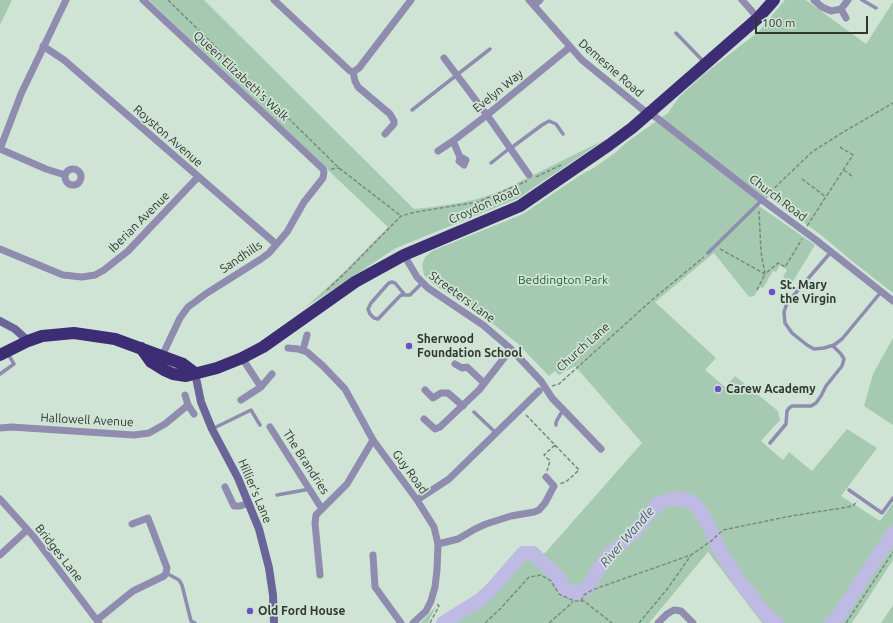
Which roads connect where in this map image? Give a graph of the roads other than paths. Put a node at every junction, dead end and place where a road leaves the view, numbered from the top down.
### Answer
1 (66, 0) edge
2 (144, 0) edge
3 (274, 0) edge
4 (540, 0) edge
5 (742, 0) edge
6 (774, 0) edge
7 (814, 0) edge
8 (848, 0) edge
9 (862, 0) edge
10 (407, 2) edge
11 (532, 3) edge
12 (841, 8) junction
13 (876, 8) dead end
14 (758, 18) junction
15 (846, 18) dead end
16 (676, 33) dead end
17 (43, 46) junction
18 (570, 47) junction
19 (490, 49) dead end
20 (444, 58) dead end
21 (706, 64) junction
22 (353, 72) junction
23 (456, 75) junction
24 (412, 110) dead end
25 (650, 112) junction
26 (487, 114) junction
27 (386, 134) dead end
28 (563, 134) dead end
29 (453, 141) junction
30 (510, 148) junction
31 (0, 149) edge
32 (438, 151) dead end
33 (460, 157) dead end
34 (490, 162) dead end
35 (323, 169) joint
36 (529, 175) dead end
37 (65, 176) dead end
38 (198, 177) junction
39 (762, 200) junction
40 (276, 244) junction
41 (0, 248) edge
42 (831, 252) junction
43 (708, 253) road end
44 (404, 256) junction
45 (422, 283) junction
46 (881, 292) junction
47 (405, 295) junction
48 (893, 301) edge
49 (0, 321) edge
50 (307, 335) dead end
51 (28, 341) junction
52 (833, 346) junction
53 (141, 348) junction
54 (288, 348) dead end
55 (511, 349) junction
56 (302, 350) junction
57 (3, 353) edge
58 (162, 356) junction
59 (242, 358) junction
60 (456, 364) dead end
61 (195, 373) junction
62 (0, 374) edge
63 (272, 374) dead end
64 (484, 383) junction
65 (261, 387) junction
66 (543, 389) junction
67 (426, 390) dead end
68 (185, 395) dead end
69 (241, 400) dead end
70 (188, 404) junction
71 (463, 406) junction
72 (563, 410) junction
73 (474, 412) dead end
74 (194, 414) dead end
75 (424, 419) dead end
76 (260, 425) dead end
77 (556, 425) dead end
78 (270, 427) dead end
79 (0, 428) edge
80 (212, 429) junction
81 (497, 433) junction
82 (373, 440) junction
83 (770, 443) dead end
84 (601, 449) dead end
85 (546, 477) road end
86 (225, 487) dead end
87 (311, 489) junction
88 (849, 490) dead end
89 (277, 495) dead end
90 (893, 498) edge
91 (0, 499) edge
92 (417, 500) junction
93 (249, 503) junction
94 (322, 509) junction
95 (132, 524) dead end
96 (28, 530) junction
97 (438, 544) junction
98 (0, 555) edge
99 (373, 555) dead end
100 (166, 572) junction
101 (320, 575) dead end
102 (98, 622) edge
103 (195, 623) edge
104 (274, 623) edge
105 (401, 623) edge
106 (413, 623) edge
107 (658, 623) edge
108 (693, 623) edge

1 - 17 street
2 - 35 street, Queen Elizabeth's Walk
3 - 22 street
4 - 11 street
5 - 14 street
6 - 14 highway, Croydon Road
7 - 12 street
8 - 12 street
9 - 13 lane
10 - 22 street
11 - 18 street, Demesne Road
12 - 15 street
14 - 21 highway, Croydon Road
16 - 21 lane
17 - 31 street
17 - 38 street, Royston Avenue
18 - 25 street, Demesne Road
18 - 26 street, Evelyn Way
19 - 23 lane
20 - 23 street
21 - 25 highway, Croydon Road
22 - 27 street
23 - 24 lane
23 - 26 street
25 - 39 street, Church Road
25 - 44 highway, Croydon Road
26 - 29 street, Evelyn Way
26 - 30 street
28 - 30 lane
29 - 32 street, Evelyn Way
29 - 33 street
30 - 34 lane
30 - 36 street
31 - 37 street
35 - 40 street, Sandhills
38 - 40 street, Royston Avenue
38 - 41 street, Iberian Avenue
39 - 42 street, Church Road
39 - 43 lane
40 - 58 street, Sandhills
42 - 46 street, Church Road
42 - 52 lane
44 - 45 street, Streeters Lane
44 - 59 highway, Croydon Road
45 - 47 lane
45 - 55 street, Streeters Lane
46 - 48 street, Church Road
46 - 52 lane
47 - 47 lane
49 - 51 main road
50 - 56 street
51 - 53 highway
51 - 57 highway
52 - 83 lane
53 - 58 highway
53 - 61 highway, Croydon Road
54 - 56 street, Guy Road
55 - 64 street
55 - 66 street, Streeters Lane
56 - 82 street, Guy Road
57 - 62 lane
58 - 61 highway
59 - 61 highway, Croydon Road
59 - 65 street
60 - 64 street
61 - 80 main road, Hillier's Lane
63 - 65 street
64 - 71 street
65 - 69 street
66 - 72 street, Streeters Lane
66 - 81 street
67 - 71 street
68 - 70 street
70 - 74 street
70 - 79 street, Hallowell Avenue
71 - 75 street
72 - 77 lane
72 - 84 street, Streeters Lane
73 - 81 lane
76 - 80 lane
78 - 87 street, The Brandries
80 - 93 main road, Hillier's Lane
81 - 92 street
82 - 92 street, Guy Road
82 - 94 street, The Brandries
85 - 97 street
86 - 93 street
87 - 89 lane
87 - 94 street, The Brandries
88 - 90 lane
91 - 96 street, Bridges Lane
92 - 97 street, Guy Road
93 - 104 main road, Hillier's Lane
94 - 101 street, The Brandries
95 - 100 street
96 - 98 street
96 - 102 street, Bridges Lane
97 - 106 street, Guy Road
99 - 105 street
100 - 102 street
100 - 103 lane
107 - 108 street

